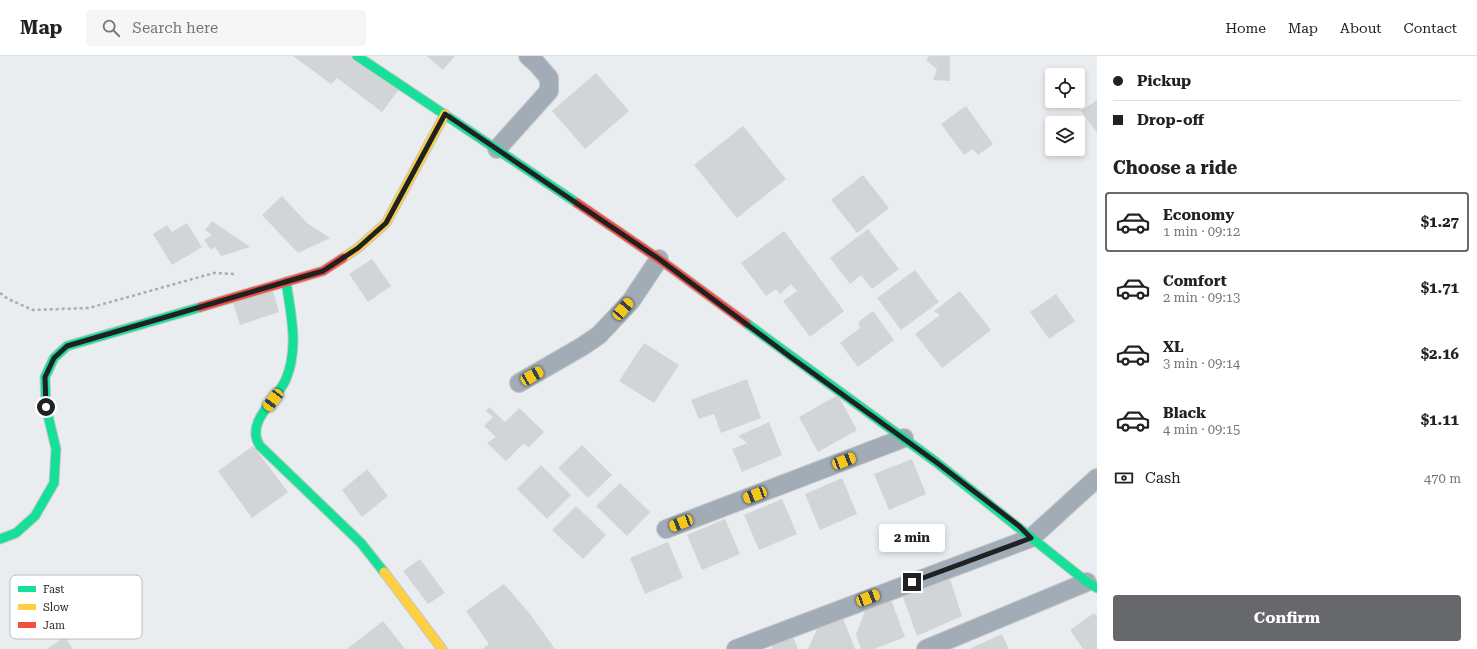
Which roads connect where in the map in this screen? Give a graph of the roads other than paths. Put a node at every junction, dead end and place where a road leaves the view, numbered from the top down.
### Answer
1 (357, 56) edge
2 (528, 56) edge
3 (445, 114) junction
4 (497, 149) junction
5 (659, 259) junction
6 (286, 282) junction
7 (519, 383) dead end
8 (904, 438) junction
9 (1097, 478) edge
10 (666, 529) dead end
11 (0, 538) edge
12 (1031, 538) junction
13 (1092, 585) edge
14 (442, 649) edge
15 (736, 649) edge
16 (926, 649) edge

1 - 3 street
2 - 4 street
3 - 4 street
3 - 6 street
4 - 5 street
5 - 7 street
5 - 8 street
6 - 11 street
6 - 14 street
8 - 10 street
8 - 12 street
9 - 12 street
12 - 13 street
12 - 15 street
13 - 16 street

